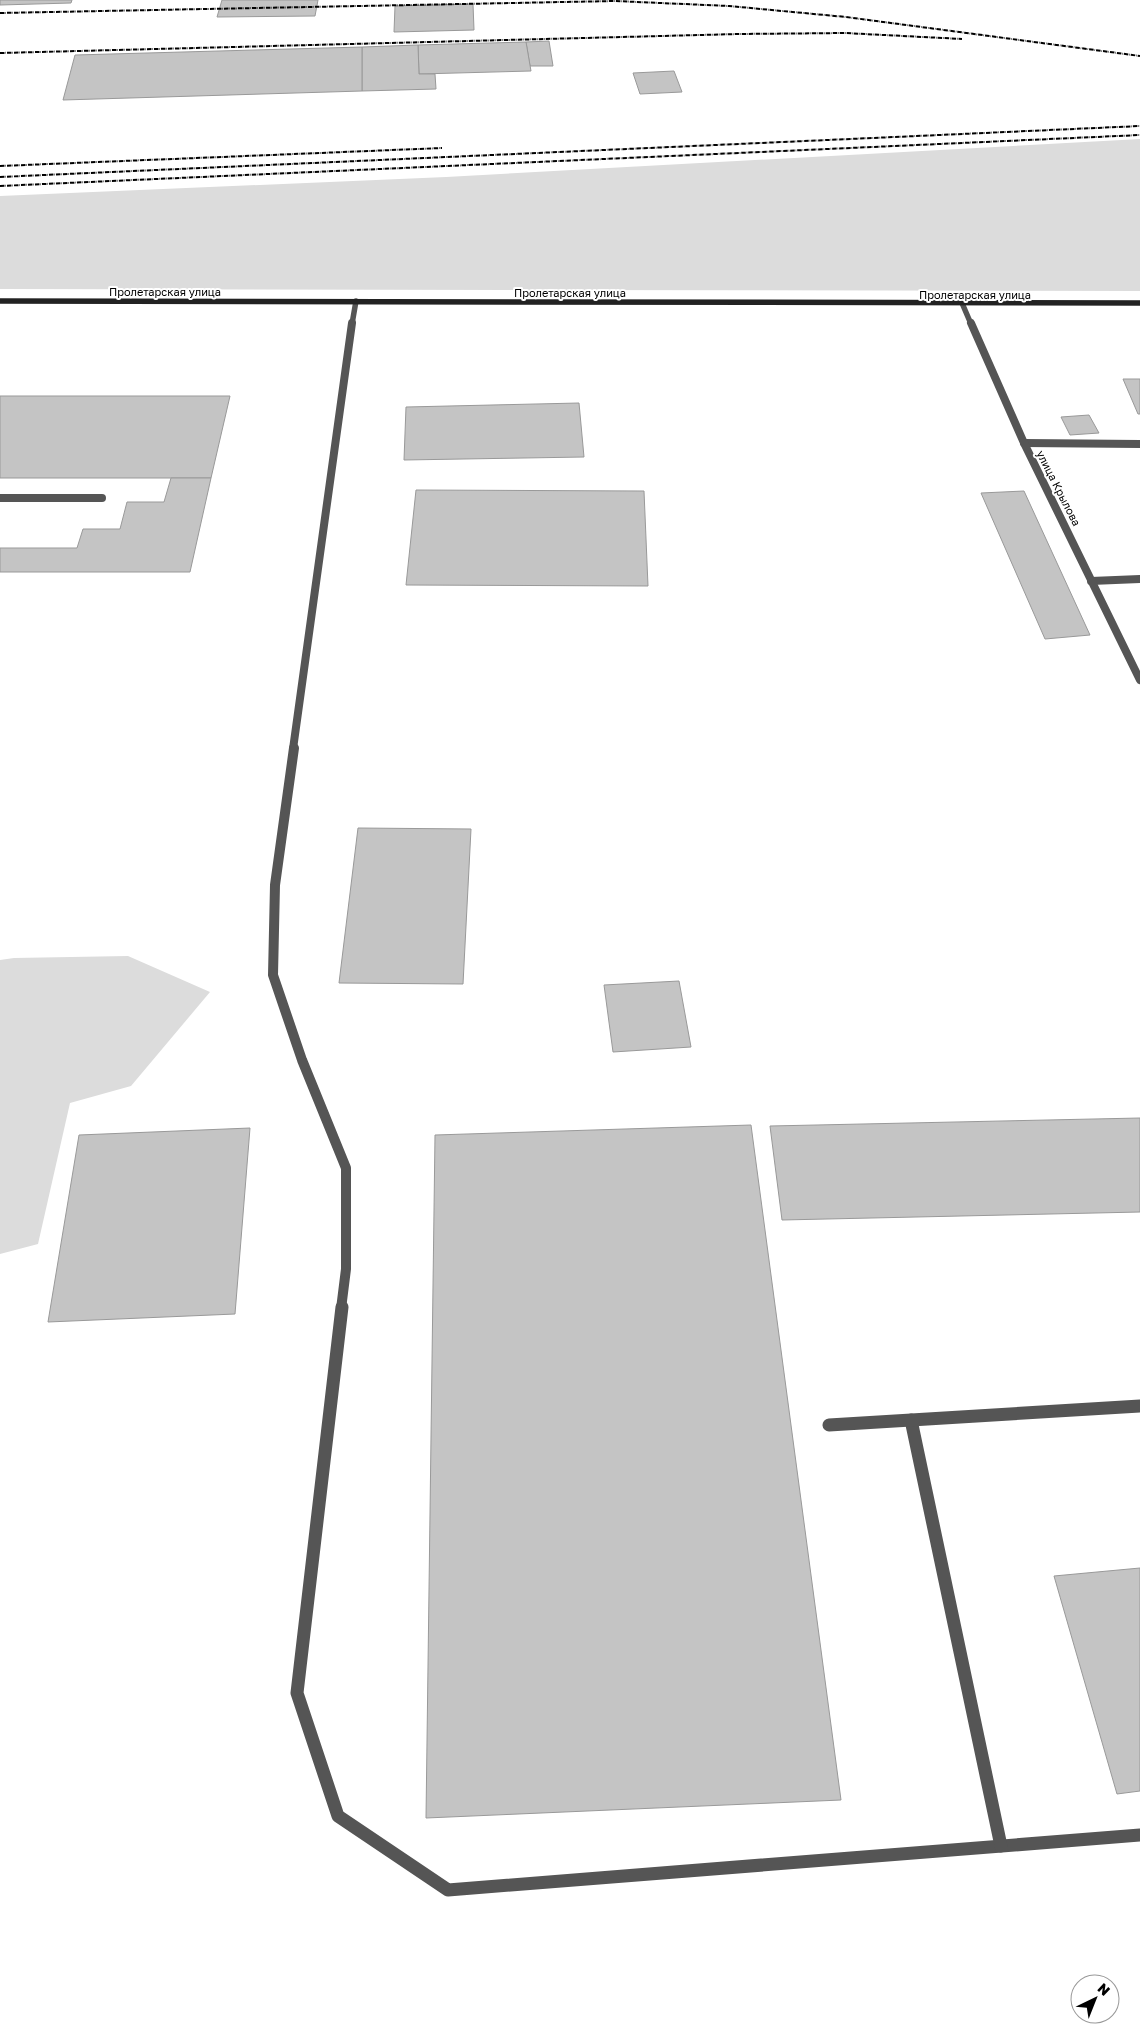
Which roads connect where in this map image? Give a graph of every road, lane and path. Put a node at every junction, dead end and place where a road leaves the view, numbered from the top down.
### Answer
1 (0, 301) edge
2 (356, 301) junction
3 (962, 303) junction
4 (1140, 303) edge
5 (1024, 443) junction
6 (1140, 444) edge
7 (0, 498) edge
8 (102, 498) dead end
9 (1140, 579) edge
10 (1091, 581) junction
11 (1140, 680) edge
12 (1140, 1406) edge
13 (911, 1420) junction
14 (829, 1425) dead end
15 (1140, 1835) edge
16 (1001, 1846) junction

1 - 2 street, Пролетарская улица
2 - 3 street, Пролетарская улица
2 - 16 street
3 - 4 street, Пролетарская улица
3 - 5 street, улица Крылова
5 - 6 street
5 - 10 street, улица Крылова
7 - 8 street
9 - 10 street
10 - 11 street, улица Крылова
12 - 13 street
13 - 14 street
13 - 16 street
15 - 16 street

